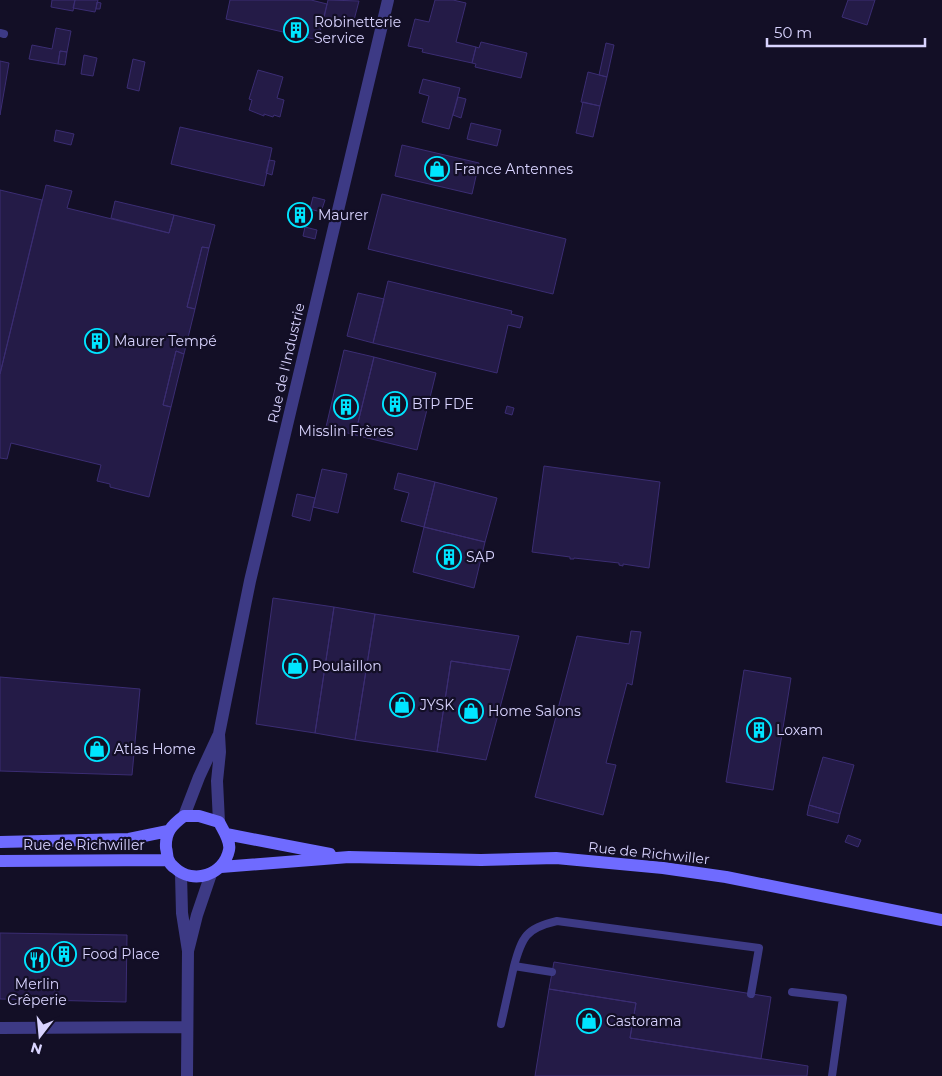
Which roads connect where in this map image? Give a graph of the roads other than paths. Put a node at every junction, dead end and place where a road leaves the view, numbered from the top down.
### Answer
1 (388, 0) edge
2 (219, 734) junction
3 (184, 816) junction
4 (219, 822) junction
5 (168, 831) junction
6 (226, 834) junction
7 (0, 842) edge
8 (349, 857) junction
9 (168, 860) junction
10 (0, 861) edge
11 (216, 870) junction
12 (181, 874) junction
13 (942, 920) edge
14 (188, 951) junction
15 (514, 966) junction
16 (552, 972) dead end
17 (792, 992) dead end
18 (751, 994) dead end
19 (501, 1024) dead end
20 (0, 1028) edge
21 (187, 1028) junction
22 (187, 1076) edge
23 (832, 1076) edge

1 - 2 street, Rue de l'Industrie
2 - 3 street, Rue de l'Industrie
2 - 4 street, Rue de l'Industrie
3 - 4 main road
3 - 5 main road
4 - 6 main road
5 - 7 main road, Rue de Richwiller
5 - 9 main road
6 - 8 main road, Rue de Richwiller
6 - 11 main road
8 - 11 main road, Rue de Richwiller
8 - 13 main road, Rue de Richwiller
9 - 10 main road, Rue de Richwiller
9 - 12 main road
11 - 12 main road
11 - 14 street
12 - 14 street
14 - 21 street
15 - 16 lane
15 - 18 lane
15 - 19 lane
17 - 23 lane
20 - 21 street
21 - 22 street

